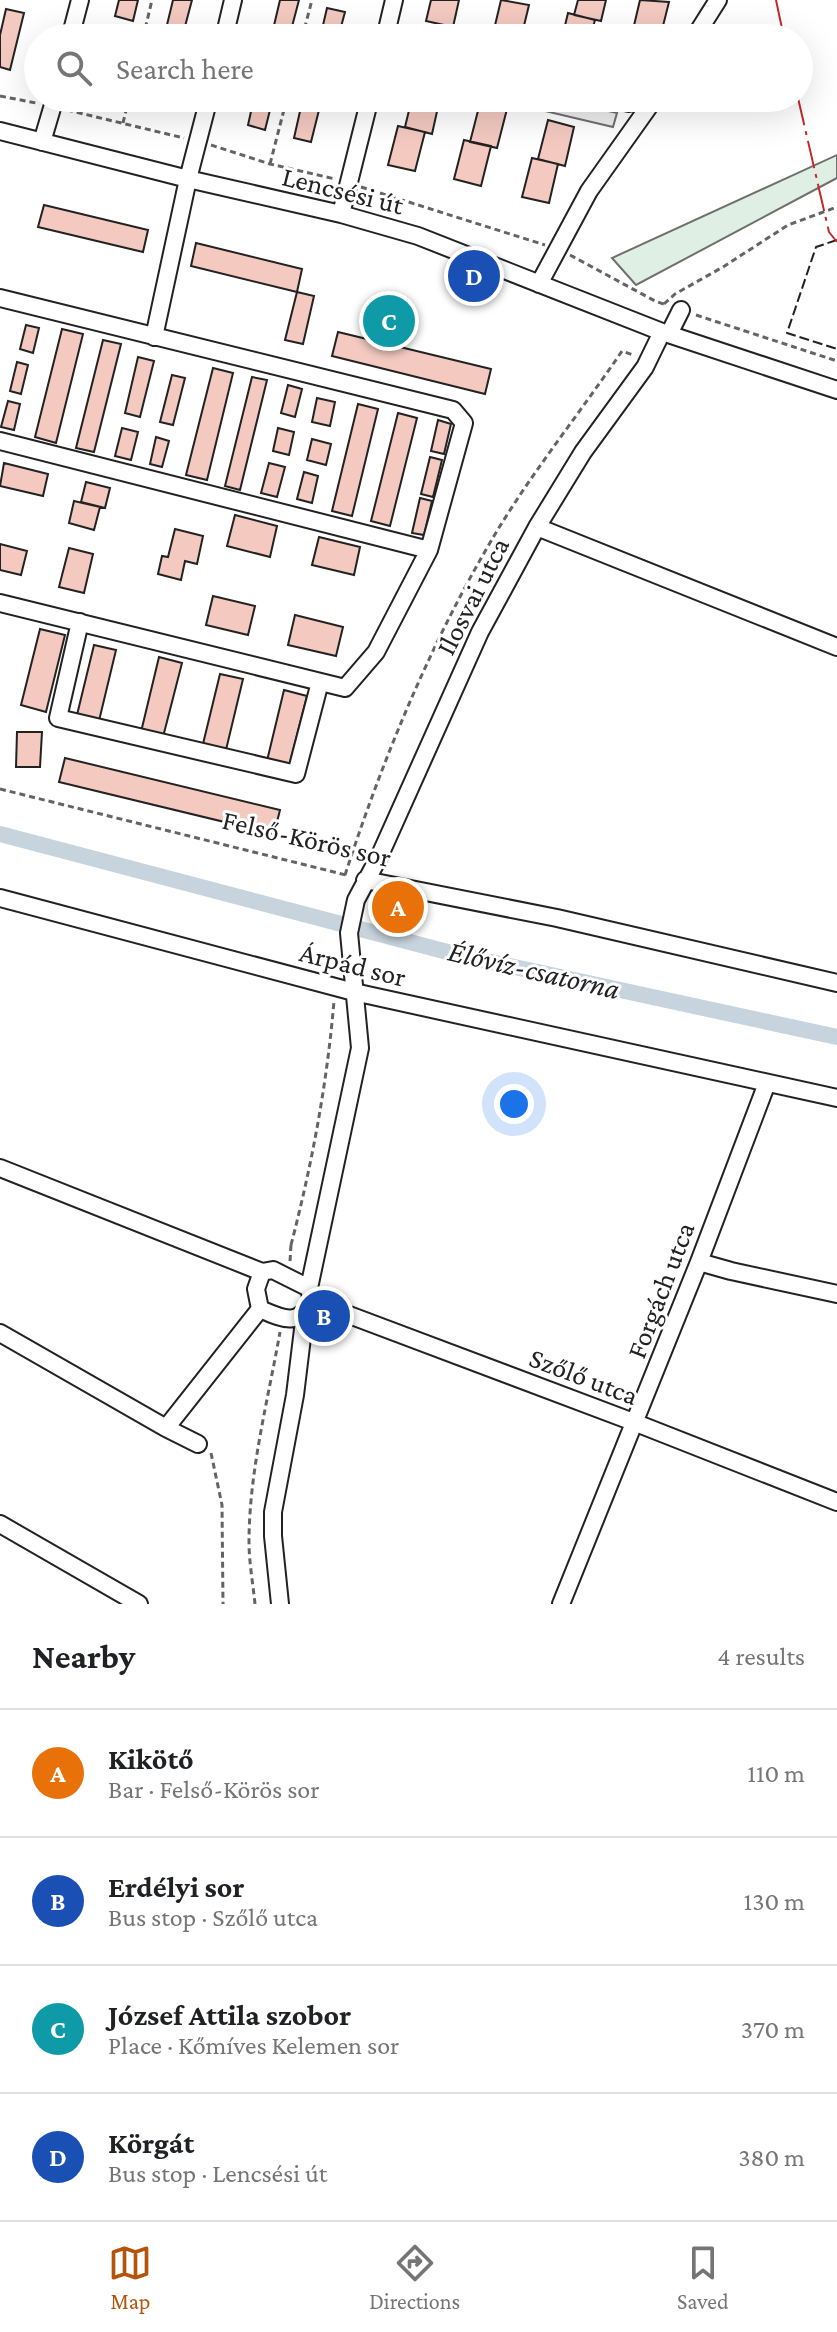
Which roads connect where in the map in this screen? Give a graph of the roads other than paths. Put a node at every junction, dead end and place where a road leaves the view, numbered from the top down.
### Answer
1 (80, 0) edge
2 (233, 0) edge
3 (394, 0) edge
4 (718, 0) edge
5 (74, 24) edge
6 (227, 24) edge
7 (388, 24) edge
8 (703, 24) edge
9 (51, 112) edge
10 (206, 112) edge
11 (366, 112) edge
12 (645, 112) edge
13 (0, 131) edge
14 (42, 142) junction
15 (188, 179) junction
16 (341, 214) junction
17 (539, 284) junction
18 (0, 298) edge
19 (678, 302) road end
20 (666, 333) junction
21 (154, 337) junction
22 (837, 390) edge
23 (0, 441) edge
24 (537, 527) junction
25 (429, 550) junction
26 (0, 603) edge
27 (80, 622) junction
28 (837, 647) edge
29 (320, 682) junction
30 (365, 880) junction
31 (0, 898) edge
32 (837, 983) edge
33 (354, 992) junction
34 (767, 1083) junction
35 (837, 1098) edge
36 (0, 1168) edge
37 (699, 1262) junction
38 (262, 1272) junction
39 (837, 1294) edge
40 (309, 1301) junction
41 (260, 1309) junction
42 (0, 1333) edge
43 (636, 1423) junction
44 (166, 1428) junction
45 (198, 1444) road end
46 (837, 1502) edge
47 (0, 1524) edge
48 (139, 1604) edge
49 (280, 1604) edge
50 (561, 1604) edge

1 - 5 street
2 - 6 street
3 - 7 street
4 - 8 street
9 - 14 street
10 - 15 street
11 - 16 street
12 - 17 street
13 - 14 street, Lencsési út
14 - 15 street, Lencsési út
15 - 16 street, Lencsési út
15 - 21 street
16 - 17 street, Lencsési út
17 - 20 street, Lencsési út
18 - 21 street
19 - 20 street, Ilosvai utca
20 - 22 street, Lencsési út
20 - 24 street, Ilosvai utca
21 - 25 street
23 - 25 street
24 - 28 street
24 - 30 street, Ilosvai utca
25 - 29 street
26 - 27 street
27 - 29 street
27 - 29 street
30 - 32 street, Felső-Körös sor
30 - 33 street, Ilosvai utca
31 - 33 street, Árpád sor
33 - 34 street, Árpád sor
33 - 40 street, Ilosvai utca
34 - 35 street, Árpád sor
34 - 37 street, Forgách utca
36 - 38 street, Szőlő utca
37 - 39 street
37 - 43 street, Forgách utca
38 - 40 street, Szőlő utca
38 - 41 street
40 - 41 street
40 - 43 street, Szőlő utca
40 - 49 street, Ilosvai utca
41 - 44 street
42 - 44 street
43 - 46 street, Szőlő utca
43 - 50 street, Forgách utca
44 - 45 street
47 - 48 street

